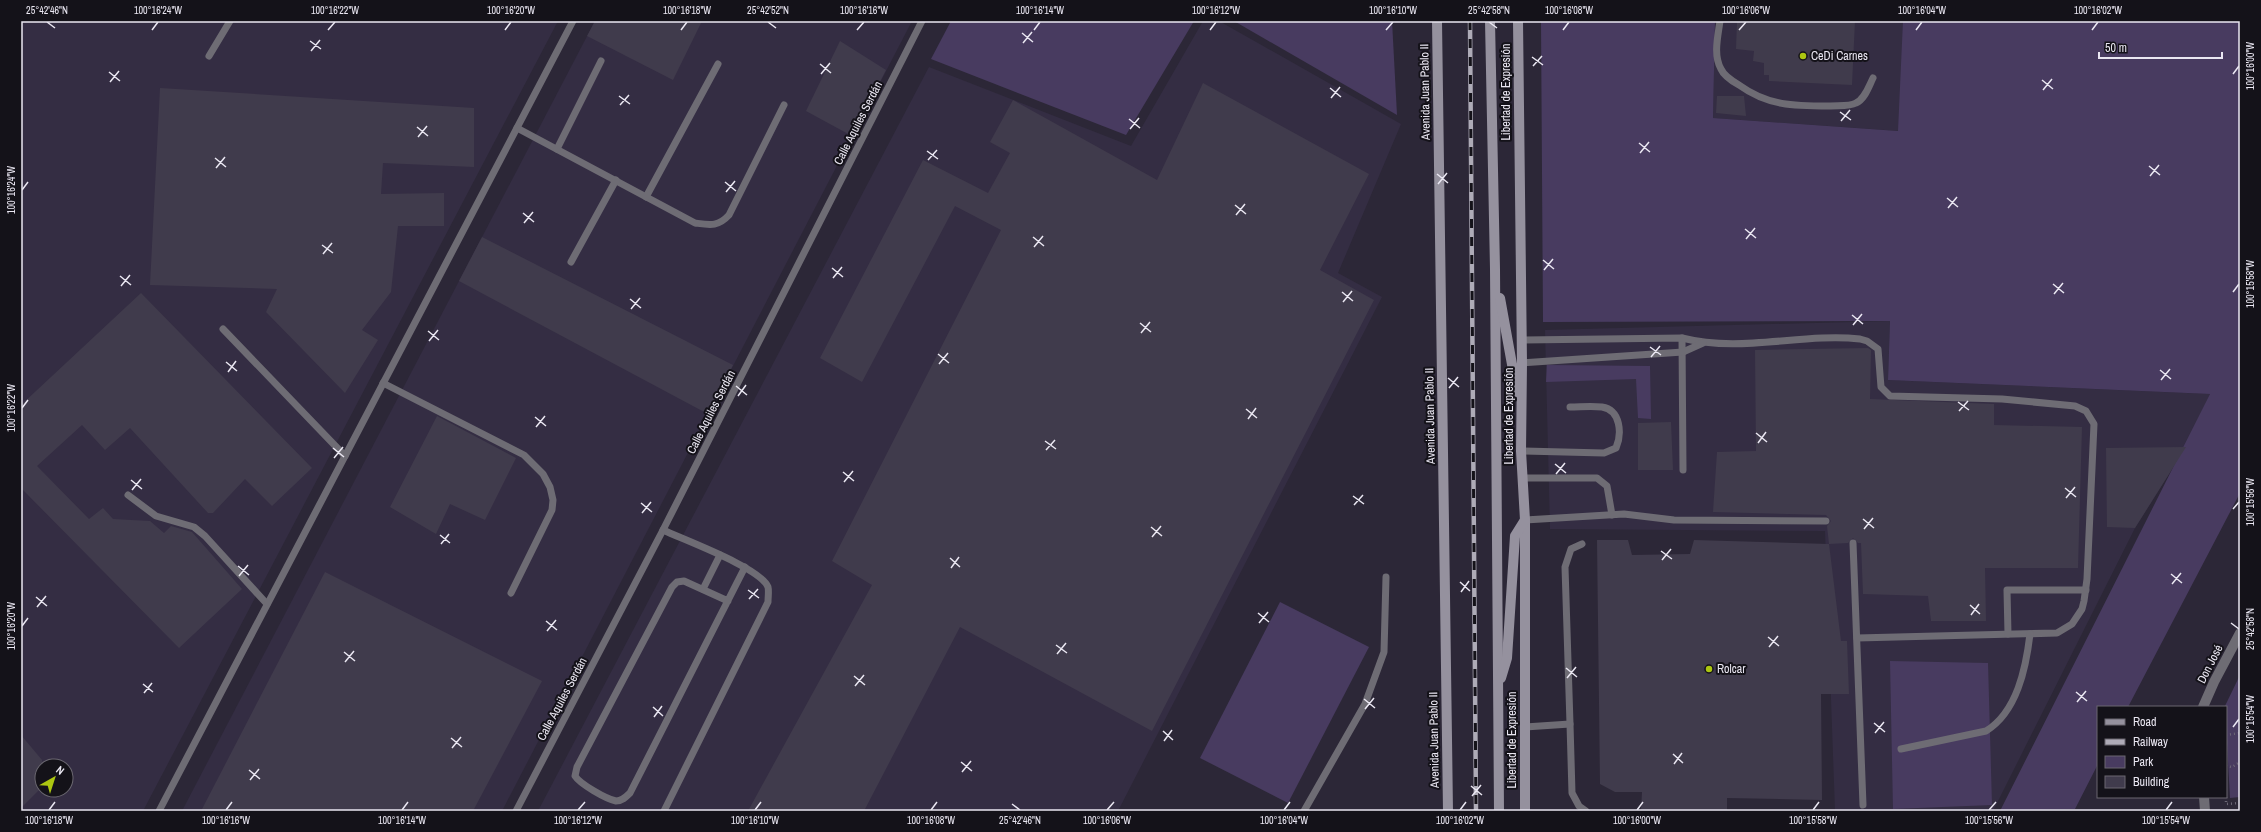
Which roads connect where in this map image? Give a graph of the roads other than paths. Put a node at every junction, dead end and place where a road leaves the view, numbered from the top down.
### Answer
1 (230, 21) edge
2 (573, 21) edge
3 (922, 21) edge
4 (1437, 21) edge
5 (1490, 21) edge
6 (1518, 21) edge
7 (1720, 21) edge
8 (209, 56) dead end
9 (601, 61) dead end
10 (718, 64) dead end
11 (1873, 78) dead end
12 (784, 105) dead end
13 (517, 128) junction
14 (557, 149) junction
15 (616, 180) junction
16 (646, 197) junction
17 (571, 262) dead end
18 (1495, 269) junction
19 (223, 329) dead end
20 (1682, 338) junction
21 (1521, 340) junction
22 (1703, 343) junction
23 (1683, 352) junction
24 (1522, 363) junction
25 (383, 383) junction
26 (1570, 407) dead end
27 (1521, 414) junction
28 (1521, 451) junction
29 (345, 456) junction
30 (1684, 470) dead end
31 (1522, 478) junction
32 (128, 495) dead end
33 (1612, 515) junction
34 (1525, 520) junction
35 (1826, 521) dead end
36 (663, 530) junction
37 (1853, 543) dead end
38 (1582, 544) dead end
39 (720, 555) junction
40 (745, 567) junction
41 (1386, 577) dead end
42 (703, 589) junction
43 (2086, 590) junction
44 (511, 593) dead end
45 (728, 601) junction
46 (267, 604) junction
47 (2240, 633) edge
48 (2008, 634) junction
49 (2030, 634) junction
50 (1857, 638) junction
51 (2229, 653) junction
52 (2240, 653) edge
53 (1497, 691) junction
54 (2203, 706) edge
55 (1570, 724) junction
56 (1525, 727) junction
57 (1901, 749) dead end
58 (2204, 798) edge
59 (1863, 805) dead end
60 (159, 811) edge
61 (516, 811) edge
62 (664, 811) edge
63 (1304, 811) edge
64 (1448, 811) edge
65 (1499, 811) edge
66 (1525, 811) edge
67 (1586, 811) edge
68 (2205, 811) edge

1 - 8 lane
2 - 13 lane
3 - 36 lane, Calle Aquiles Serdán
4 - 64 main road, Avenida Juan Pablo II
5 - 18 main road
6 - 21 main road, Libertad de Expresión
7 - 11 lane
9 - 14 lane
10 - 16 lane
12 - 16 lane
13 - 14 lane
13 - 25 lane
14 - 15 lane
15 - 16 lane
15 - 17 lane
18 - 27 main road
18 - 53 main road
19 - 29 lane
20 - 21 lane
20 - 22 lane
20 - 23 lane
21 - 24 main road, Libertad de Expresión
22 - 23 lane
22 - 43 lane
23 - 24 lane
23 - 30 lane
24 - 27 main road, Libertad de Expresión
25 - 29 lane
25 - 44 lane
26 - 28 lane
27 - 28 main road, Libertad de Expresión
28 - 31 main road, Libertad de Expresión
29 - 46 lane
31 - 33 lane
31 - 34 main road, Libertad de Expresión
32 - 46 lane
33 - 34 lane
33 - 35 lane
34 - 53 main road
34 - 56 main road, Libertad de Expresión
36 - 39 lane
36 - 61 lane, Calle Aquiles Serdán
37 - 50 lane
38 - 55 lane
39 - 40 lane
39 - 42 lane
40 - 45 lane
40 - 62 lane
41 - 63 lane
42 - 45 lane
42 - 45 lane
43 - 48 lane
43 - 49 lane
46 - 60 lane
47 - 51 street, Don José
48 - 49 lane
48 - 50 lane
49 - 57 lane
50 - 59 lane
51 - 52 street
51 - 54 street, Don José
53 - 65 main road
55 - 56 lane
55 - 67 lane
56 - 66 main road, Libertad de Expresión
58 - 68 street

